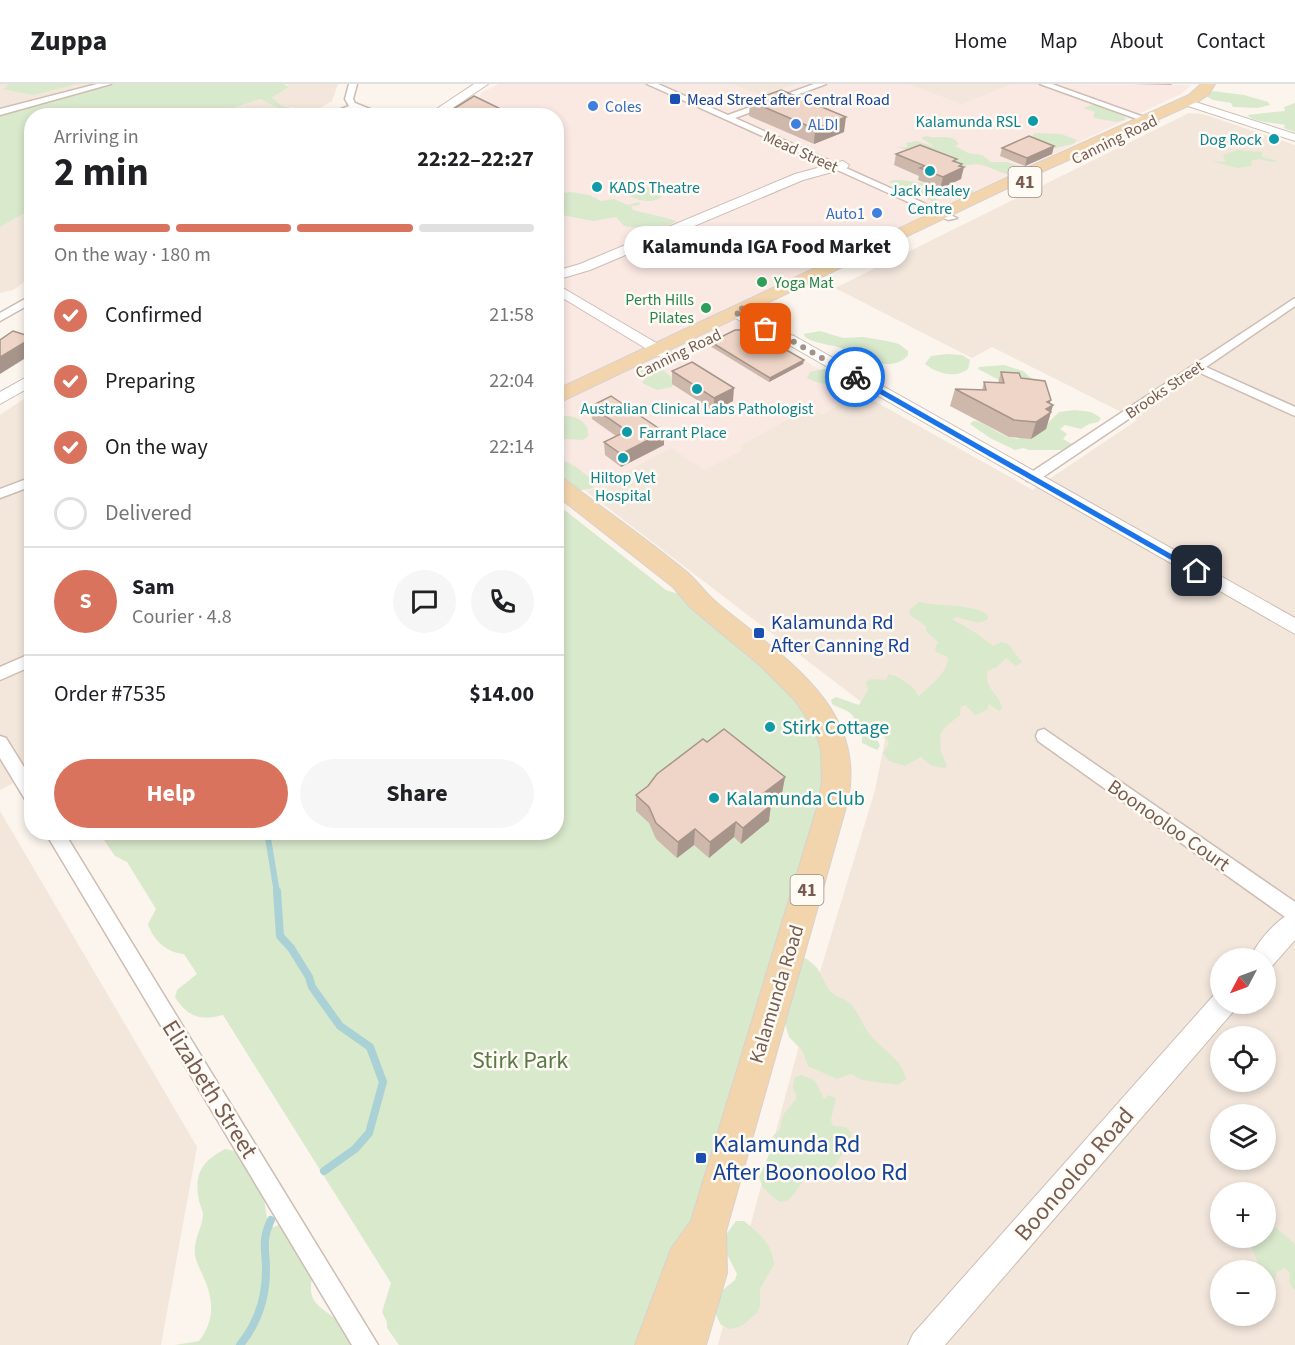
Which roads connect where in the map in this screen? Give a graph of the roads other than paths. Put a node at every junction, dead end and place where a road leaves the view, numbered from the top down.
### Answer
1 (108, 84) edge
2 (353, 84) edge
3 (482, 84) edge
4 (651, 84) edge
5 (659, 84) edge
6 (822, 84) edge
7 (1044, 84) edge
8 (1208, 84) edge
9 (1186, 102) junction
10 (355, 107) junction
11 (352, 108) edge
12 (358, 108) edge
13 (444, 108) edge
14 (0, 112) edge
15 (730, 117) junction
16 (1149, 120) junction
17 (1295, 138) edge
18 (835, 163) junction
19 (951, 214) junction
20 (585, 267) junction
21 (564, 274) edge
22 (564, 281) edge
23 (564, 291) edge
24 (1295, 300) edge
25 (24, 302) edge
26 (564, 302) edge
27 (747, 313) junction
28 (1, 315) edge
29 (659, 356) junction
30 (1197, 367) junction
31 (24, 384) edge
32 (564, 395) edge
33 (0, 399) edge
34 (564, 407) edge
35 (1295, 412) edge
36 (1032, 478) junction
37 (24, 484) edge
38 (0, 494) edge
39 (564, 499) edge
40 (1295, 627) edge
41 (24, 663) edge
42 (0, 674) edge
43 (1044, 736) dead end
44 (0, 743) edge
45 (24, 783) edge
46 (59, 840) edge
47 (1295, 913) edge
48 (1295, 922) edge
49 (1272, 948) edge
50 (1214, 1014) edge
51 (707, 1231) junction
52 (366, 1345) edge
53 (655, 1345) edge
54 (686, 1345) edge
55 (924, 1345) edge

1 - 14 street
2 - 10 street
3 - 13 main road
4 - 15 street, Mead Street
5 - 15 street, Mead Street
6 - 15 street
7 - 16 street
8 - 9 main road, Canning Road / 41
9 - 16 main road, Canning Road / 41
9 - 17 street
10 - 11 street
10 - 12 street
15 - 18 street, Mead Street
16 - 19 main road, Canning Road / 41
18 - 19 street, Mead Street
18 - 20 street
19 - 27 main road, Canning Road / 41
20 - 21 street
20 - 22 street
23 - 29 street
24 - 30 street, Brooks Street
25 - 28 street
26 - 29 street
27 - 29 main road, Canning Road / 41
27 - 36 street
29 - 32 main road, Canning Road / 41
29 - 34 main road, Canning Road / 41
30 - 35 street
30 - 36 street, Brooks Street
31 - 33 street
36 - 40 street
37 - 38 street
39 - 51 main road, Kalamunda Road / 41
41 - 42 street
43 - 47 street, Boonooloo Court
44 - 45 street
46 - 52 street, Elizabeth Street
48 - 49 street
50 - 55 street, Boonooloo Road
51 - 53 main road, Kalamunda Road / 41
51 - 54 main road, Kalamunda Road / 41

